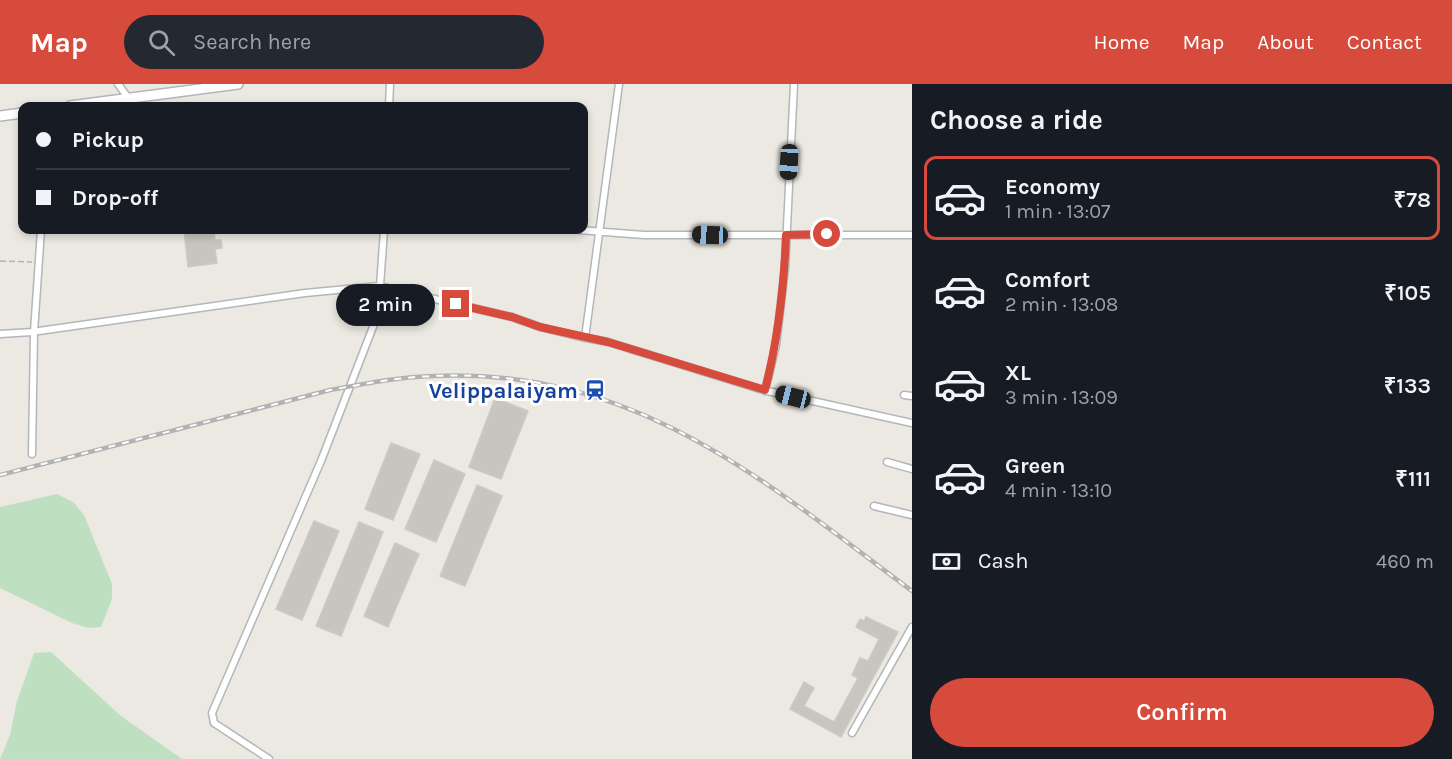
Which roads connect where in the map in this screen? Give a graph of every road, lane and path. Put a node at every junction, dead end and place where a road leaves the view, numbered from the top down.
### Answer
1 (118, 84) edge
2 (238, 84) edge
3 (390, 84) edge
4 (619, 84) edge
5 (794, 84) edge
6 (197, 87) edge
7 (129, 99) junction
8 (104, 102) edge
9 (389, 102) edge
10 (18, 114) edge
11 (0, 116) edge
12 (588, 231) edge
13 (600, 232) junction
14 (41, 234) edge
15 (384, 234) edge
16 (786, 235) junction
17 (912, 235) edge
18 (0, 261) edge
19 (39, 262) junction
20 (379, 286) junction
21 (34, 332) junction
22 (0, 334) edge
23 (585, 338) junction
24 (765, 390) junction
25 (904, 395) dead end
26 (912, 396) edge
27 (912, 423) edge
28 (32, 454) dead end
29 (887, 462) dead end
30 (912, 470) edge
31 (874, 506) dead end
32 (912, 515) edge
33 (912, 627) edge
34 (852, 733) dead end
35 (268, 759) edge

1 - 7 street
2 - 6 main road
3 - 9 street
4 - 13 street
5 - 16 street
6 - 7 main road
7 - 8 main road
10 - 11 main road
12 - 13 street
13 - 16 street
13 - 23 street
14 - 19 street
15 - 20 street
16 - 17 street
16 - 24 street
18 - 19 path
19 - 21 street
20 - 21 street
20 - 23 street
20 - 35 street
21 - 22 street
21 - 28 street
23 - 24 street
24 - 27 street
25 - 26 street
29 - 30 street
31 - 32 street
33 - 34 street

